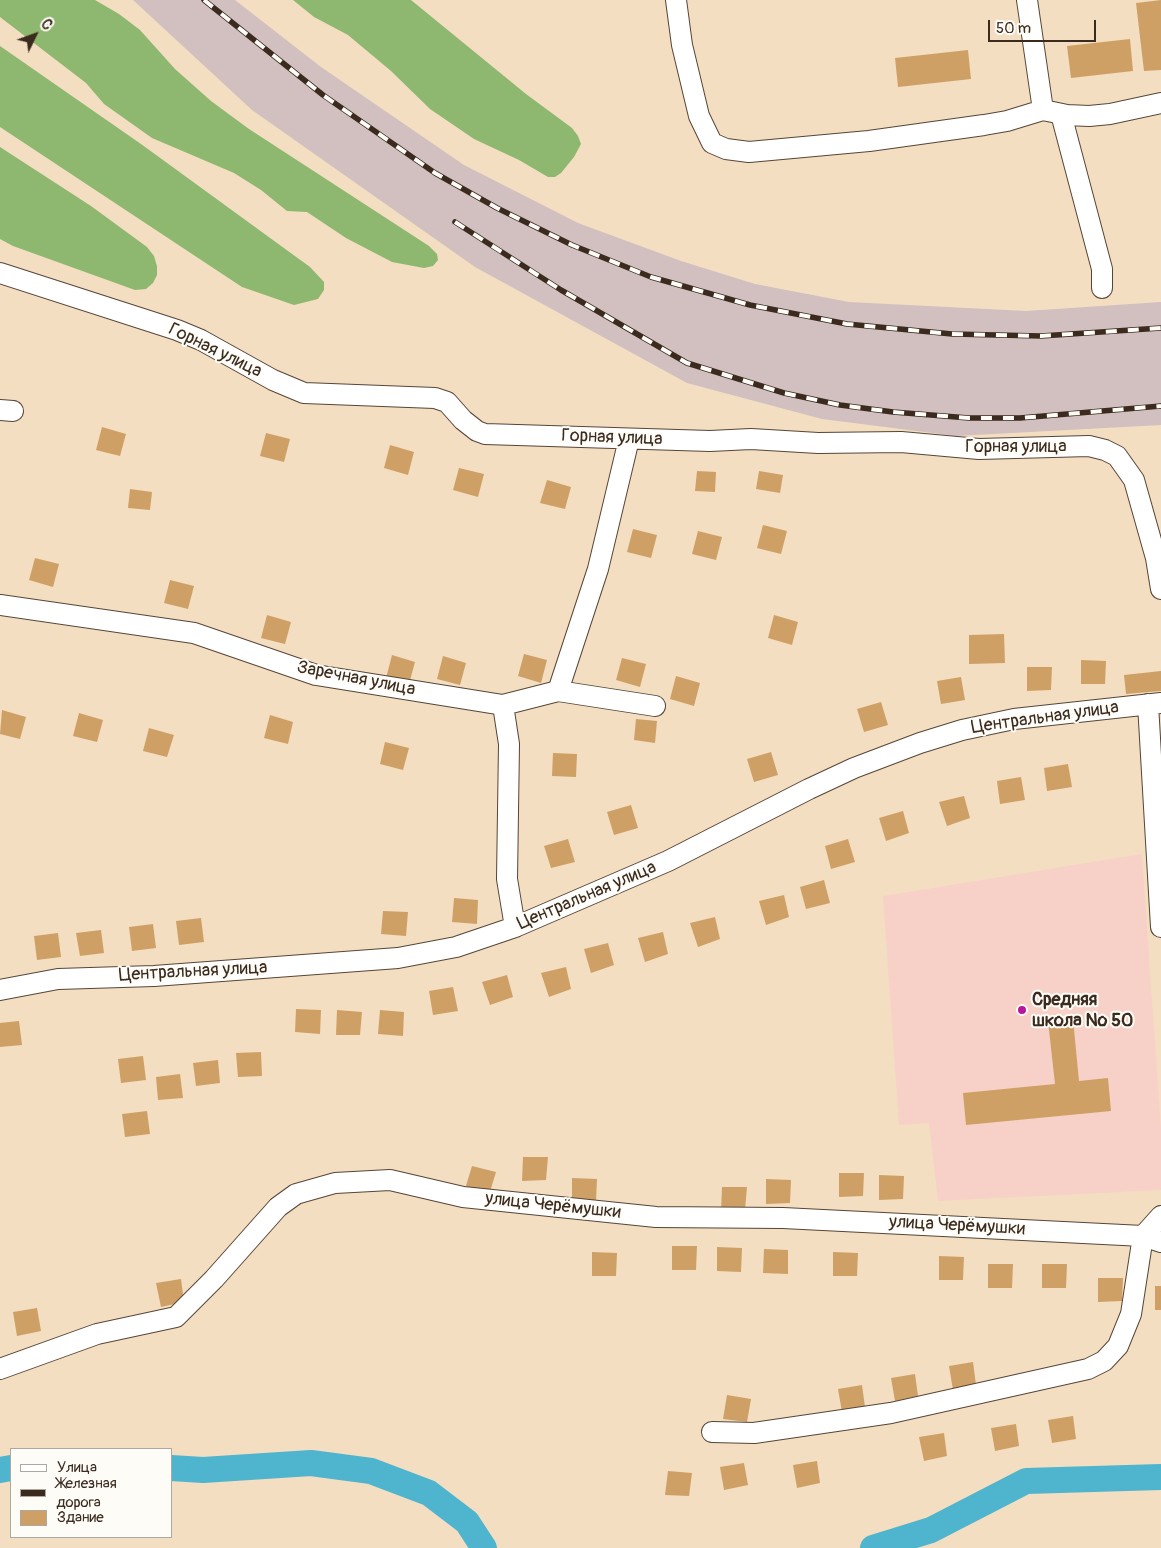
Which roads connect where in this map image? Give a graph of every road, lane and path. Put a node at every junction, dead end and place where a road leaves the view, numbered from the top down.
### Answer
1 (676, 0) edge
2 (1027, 0) edge
3 (1161, 103) edge
4 (1052, 112) junction
5 (0, 273) edge
6 (1102, 288) dead end
7 (629, 439) junction
8 (1161, 589) edge
9 (0, 606) edge
10 (558, 691) junction
11 (1154, 703) edge
12 (503, 705) junction
13 (655, 706) dead end
14 (515, 927) junction
15 (1161, 927) edge
16 (0, 990) edge
17 (1161, 1216) edge
18 (1152, 1239) edge
19 (0, 1369) edge
20 (712, 1432) dead end

1 - 4 street
2 - 4 street
3 - 4 street
4 - 6 street
5 - 7 street, Горная улица
7 - 8 street, Горная улица
7 - 10 street
9 - 12 street, Заречная улица
10 - 12 street, Заречная улица
10 - 13 street, Заречная улица
11 - 14 street, Центральная улица
11 - 15 street
12 - 14 street
14 - 16 street, Центральная улица
17 - 18 street
18 - 19 street, улица Черёмушки
18 - 20 street

